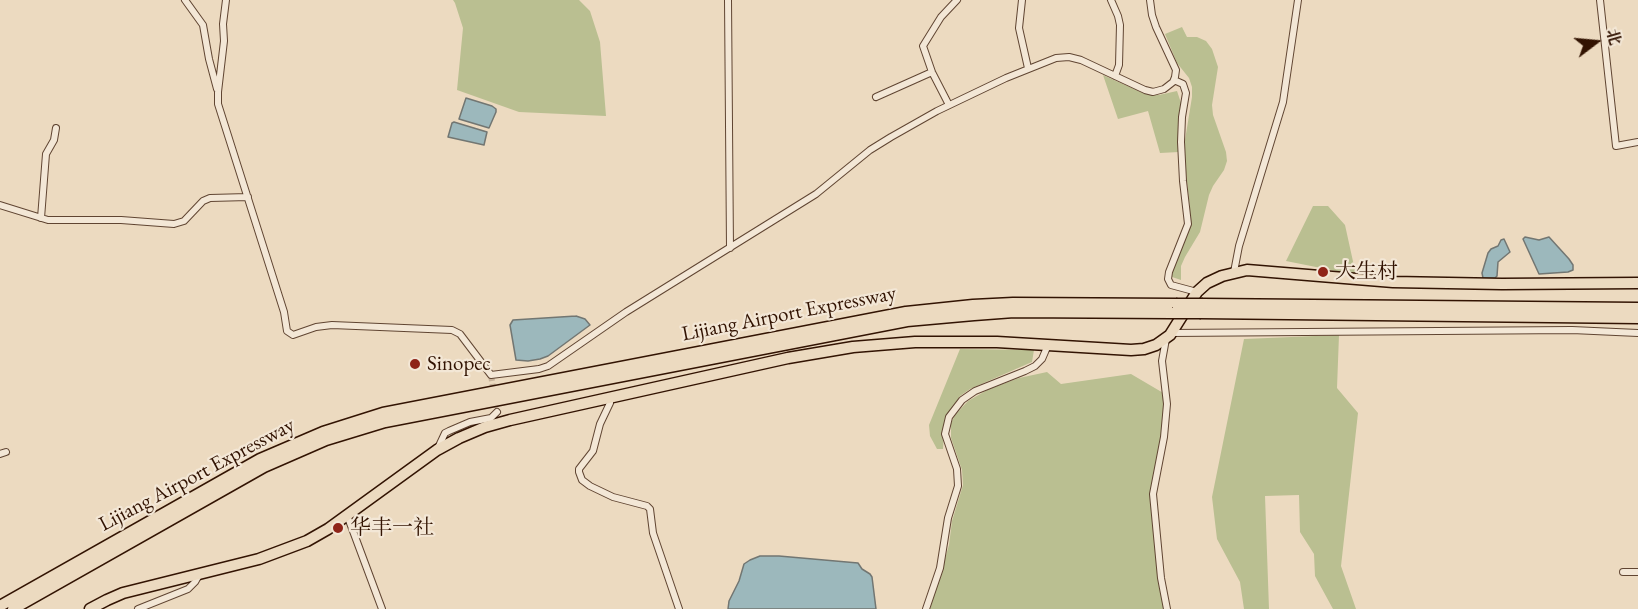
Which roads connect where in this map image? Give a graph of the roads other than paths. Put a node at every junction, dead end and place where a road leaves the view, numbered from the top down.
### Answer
1 (185, 0) edge
2 (226, 0) edge
3 (728, 0) edge
4 (957, 0) edge
5 (1022, 0) edge
6 (1111, 0) edge
7 (1150, 0) edge
8 (1298, 0) edge
9 (1600, 0) edge
10 (1028, 68) junction
11 (932, 72) junction
12 (1115, 76) junction
13 (1174, 80) junction
14 (218, 92) junction
15 (876, 98) dead end
16 (949, 105) junction
17 (56, 128) dead end
18 (1638, 142) edge
19 (248, 197) junction
20 (0, 205) edge
21 (41, 218) junction
22 (730, 248) junction
23 (1234, 272) junction
24 (1638, 283) edge
25 (1197, 292) junction
26 (1638, 308) edge
27 (1174, 309) junction
28 (1202, 309) junction
29 (1638, 318) edge
30 (1638, 333) edge
31 (1168, 336) junction
32 (1048, 345) junction
33 (610, 398) junction
34 (497, 412) dead end
35 (437, 450) junction
36 (347, 515) junction
37 (1623, 572) dead end
38 (1638, 572) edge
39 (200, 574) junction
40 (0, 606) edge
41 (13, 609) edge
42 (90, 609) edge
43 (138, 609) edge
44 (382, 609) edge
45 (679, 609) edge
46 (926, 609) edge
47 (1167, 609) edge

1 - 14 street
2 - 14 street
3 - 22 street
4 - 11 street
5 - 10 street
6 - 12 street
7 - 13 street
8 - 23 street
9 - 18 street
10 - 12 street
10 - 16 street
11 - 15 street
11 - 16 street
12 - 13 street
13 - 25 street
14 - 19 street
16 - 22 street
17 - 21 street
19 - 21 street
19 - 22 street
20 - 21 street
23 - 24 highway
23 - 25 highway
25 - 31 highway
26 - 28 highway, Lijiang Airport Expressway
27 - 28 highway, Lijiang Airport Expressway, bridge
27 - 40 highway, Lijiang Airport Expressway
27 - 41 highway, Lijiang Airport Expressway
28 - 29 highway, Lijiang Airport Expressway
30 - 31 street
31 - 32 highway
31 - 47 street
32 - 33 highway
32 - 46 street
33 - 35 highway
33 - 45 street
34 - 35 street
35 - 36 highway
36 - 39 highway
36 - 44 street
37 - 38 street
39 - 42 highway
39 - 43 street

